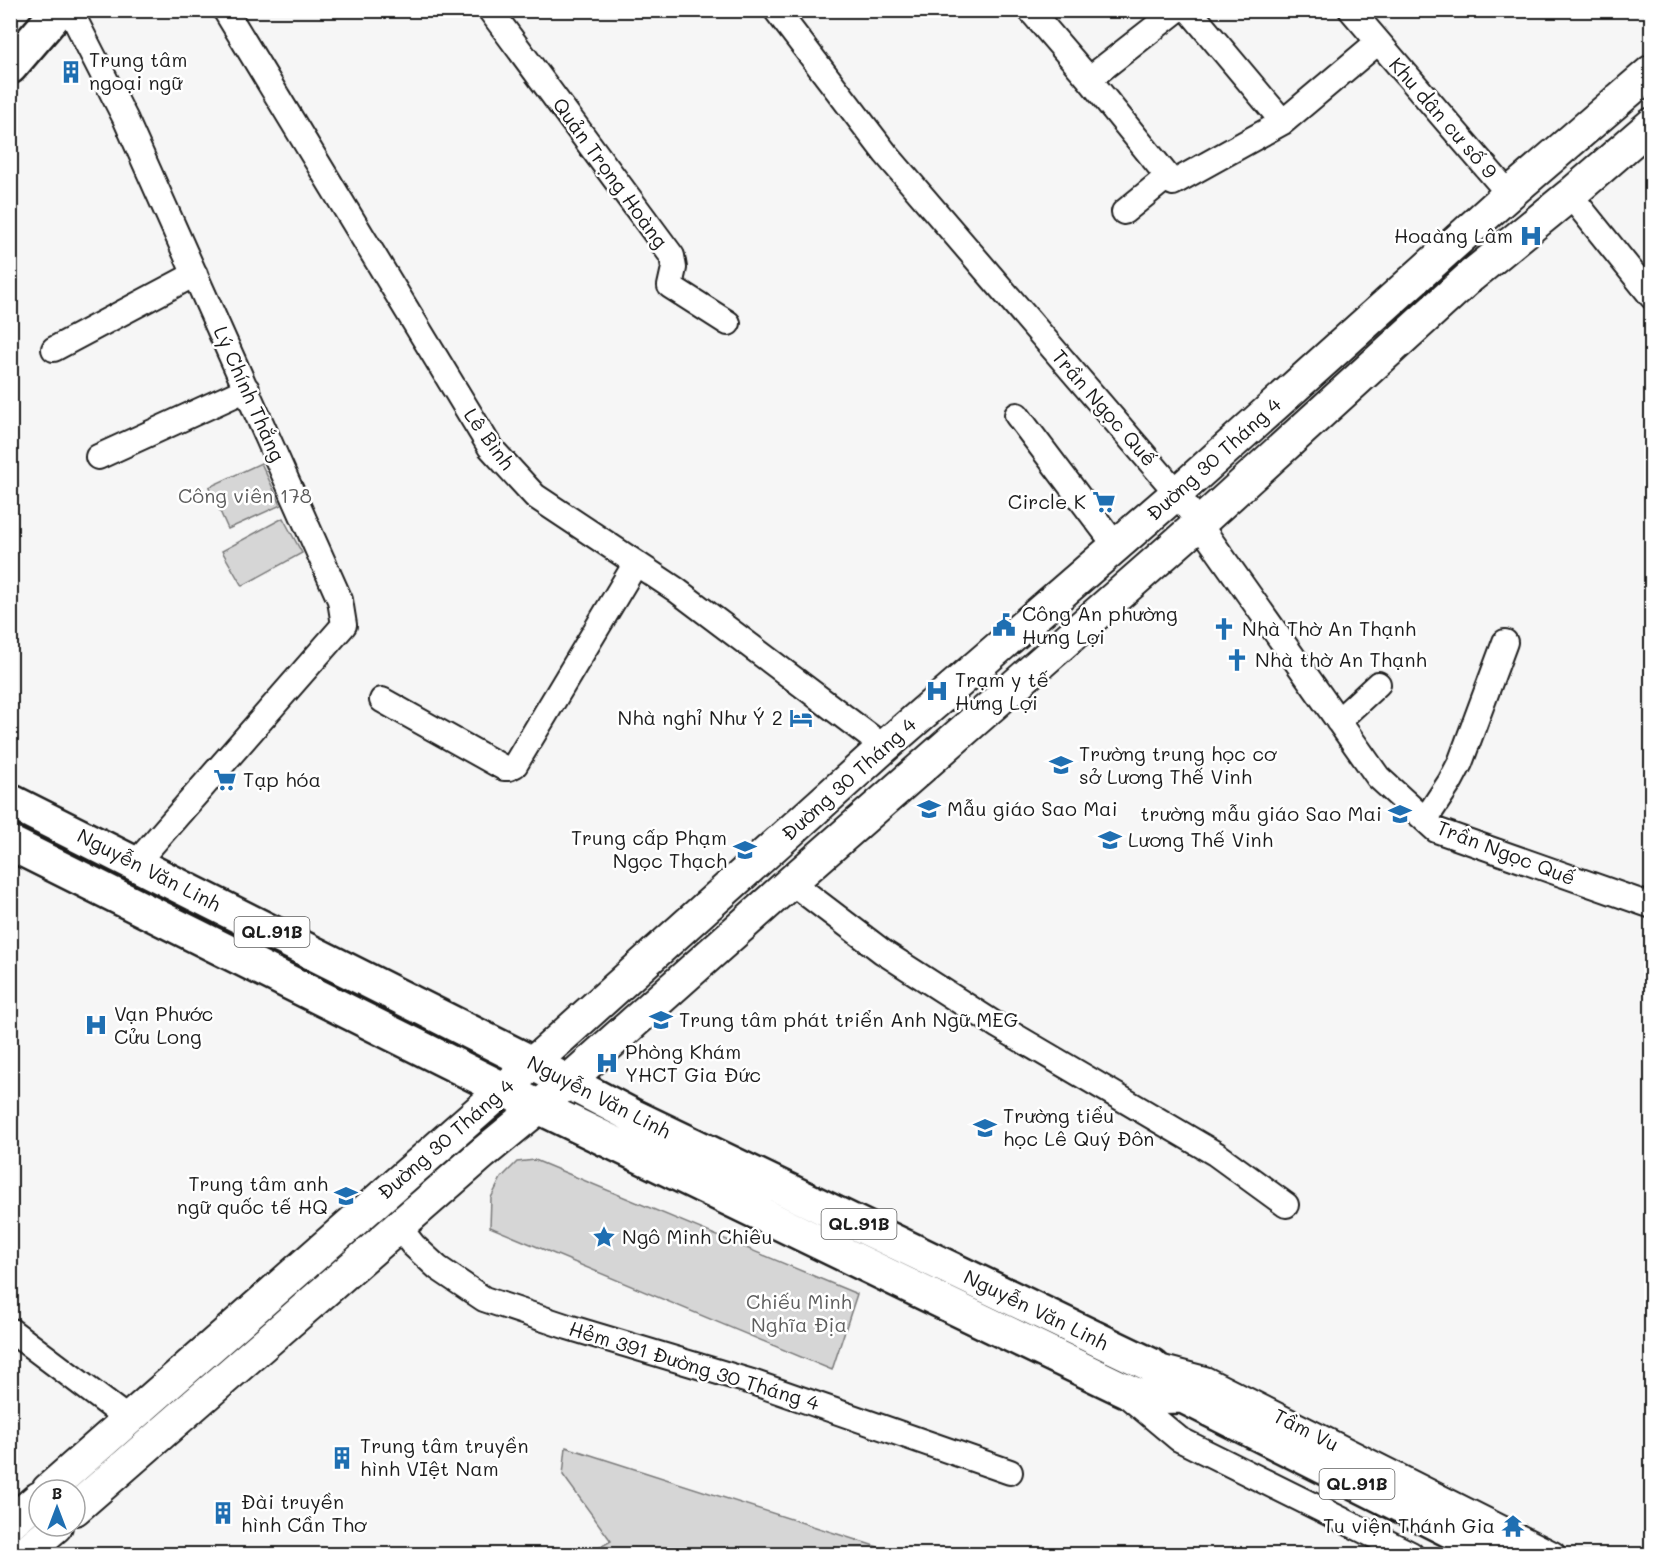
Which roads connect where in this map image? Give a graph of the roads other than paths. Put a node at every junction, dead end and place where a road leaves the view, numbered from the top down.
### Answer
1 (59, 10) edge
2 (70, 10) edge
3 (225, 10) edge
4 (490, 10) edge
5 (776, 10) edge
6 (1030, 10) edge
7 (1177, 10) edge
8 (1189, 10) edge
9 (1351, 10) edge
10 (1378, 42) junction
11 (10, 66) edge
12 (1652, 71) edge
13 (1089, 79) junction
14 (1283, 122) junction
15 (1652, 124) edge
16 (1167, 177) junction
17 (1509, 195) junction
18 (1570, 195) junction
19 (1124, 212) dead end
20 (195, 274) junction
21 (1652, 297) edge
22 (728, 322) dead end
23 (54, 350) dead end
24 (247, 389) junction
25 (1017, 415) dead end
26 (98, 457) dead end
27 (1178, 493) junction
28 (1200, 523) junction
29 (1116, 546) junction
30 (636, 563) junction
31 (1505, 642) dead end
32 (1378, 684) dead end
33 (382, 700) dead end
34 (1338, 721) junction
35 (884, 747) junction
36 (10, 801) edge
37 (1425, 820) junction
38 (10, 843) edge
39 (136, 863) junction
40 (791, 882) junction
41 (1652, 906) edge
42 (532, 1063) junction
43 (568, 1081) junction
44 (504, 1089) junction
45 (539, 1107) junction
46 (1286, 1205) dead end
47 (398, 1226) junction
48 (10, 1330) edge
49 (1151, 1365) junction
50 (1115, 1385) junction
51 (1183, 1396) junction
52 (128, 1419) junction
53 (154, 1440) junction
54 (1010, 1472) dead end
55 (62, 1478) edge
56 (87, 1499) edge
57 (27, 1508) edge
58 (10, 1523) edge
59 (42, 1538) edge
60 (24, 1554) edge
61 (1411, 1554) edge
62 (1497, 1554) edge
63 (1553, 1554) edge

1 - 11 highway
2 - 20 street, Lý Chính Thắng
3 - 30 street, Lê Bình
4 - 22 street, Quản Trọng Hoàng
5 - 27 street, Trần Ngọc Quế
6 - 13 street
7 - 13 street
8 - 14 street
9 - 10 street, Khu dân cư số 9
10 - 14 street, Khu dân cư số 9
10 - 17 street, Khu dân cư số 9
12 - 17 main road, Đường 30 Tháng 4
13 - 16 street
14 - 16 street, Khu dân cư số 9
15 - 18 main road, Đường 30 Tháng 4
16 - 19 street, Khu dân cư số 9
17 - 27 main road, Đường 30 Tháng 4
18 - 21 street
18 - 28 main road, Đường 30 Tháng 4
20 - 23 street
20 - 24 street, Lý Chính Thắng
24 - 26 street
24 - 39 street, Lý Chính Thắng
25 - 29 street
27 - 28 street, Trần Ngọc Quế
27 - 29 main road, Đường 30 Tháng 4
28 - 34 street, Trần Ngọc Quế
28 - 40 main road, Đường 30 Tháng 4
29 - 35 main road, Đường 30 Tháng 4
30 - 33 street
30 - 35 street, Lê Bình
31 - 37 street
32 - 34 street
34 - 37 street, Trần Ngọc Quế
35 - 42 main road, Đường 30 Tháng 4
36 - 39 highway, Nguyễn Văn Linh / QL.91B
37 - 41 street, Trần Ngọc Quế
38 - 44 highway, Nguyễn Văn Linh / QL.91B
39 - 42 highway, Nguyễn Văn Linh / QL.91B
40 - 43 main road, Đường 30 Tháng 4
40 - 46 street
42 - 43 highway, Nguyễn Văn Linh / QL.91B
42 - 44 main road, Đường 30 Tháng 4
43 - 45 main road, Đường 30 Tháng 4
43 - 49 highway, Nguyễn Văn Linh / QL.91B
44 - 45 highway, Nguyễn Văn Linh / QL.91B
44 - 52 main road, Đường 30 Tháng 4
45 - 47 main road, Đường 30 Tháng 4
45 - 50 highway, Nguyễn Văn Linh / QL.91B
47 - 53 main road, Đường 30 Tháng 4
47 - 54 street, Hẻm 391 Đường 30 Tháng 4
48 - 52 street
49 - 51 highway, Nguyễn Văn Linh / QL.91B
49 - 63 street, Tầm Vu
50 - 51 highway, Nguyễn Văn Linh / QL.91B
50 - 61 street
51 - 62 highway, Nguyễn Văn Linh / QL.91B
52 - 53 main road
52 - 55 main road, Đường 30 Tháng 4
53 - 56 main road, Đường 30 Tháng 4
57 - 58 main road
59 - 60 main road

